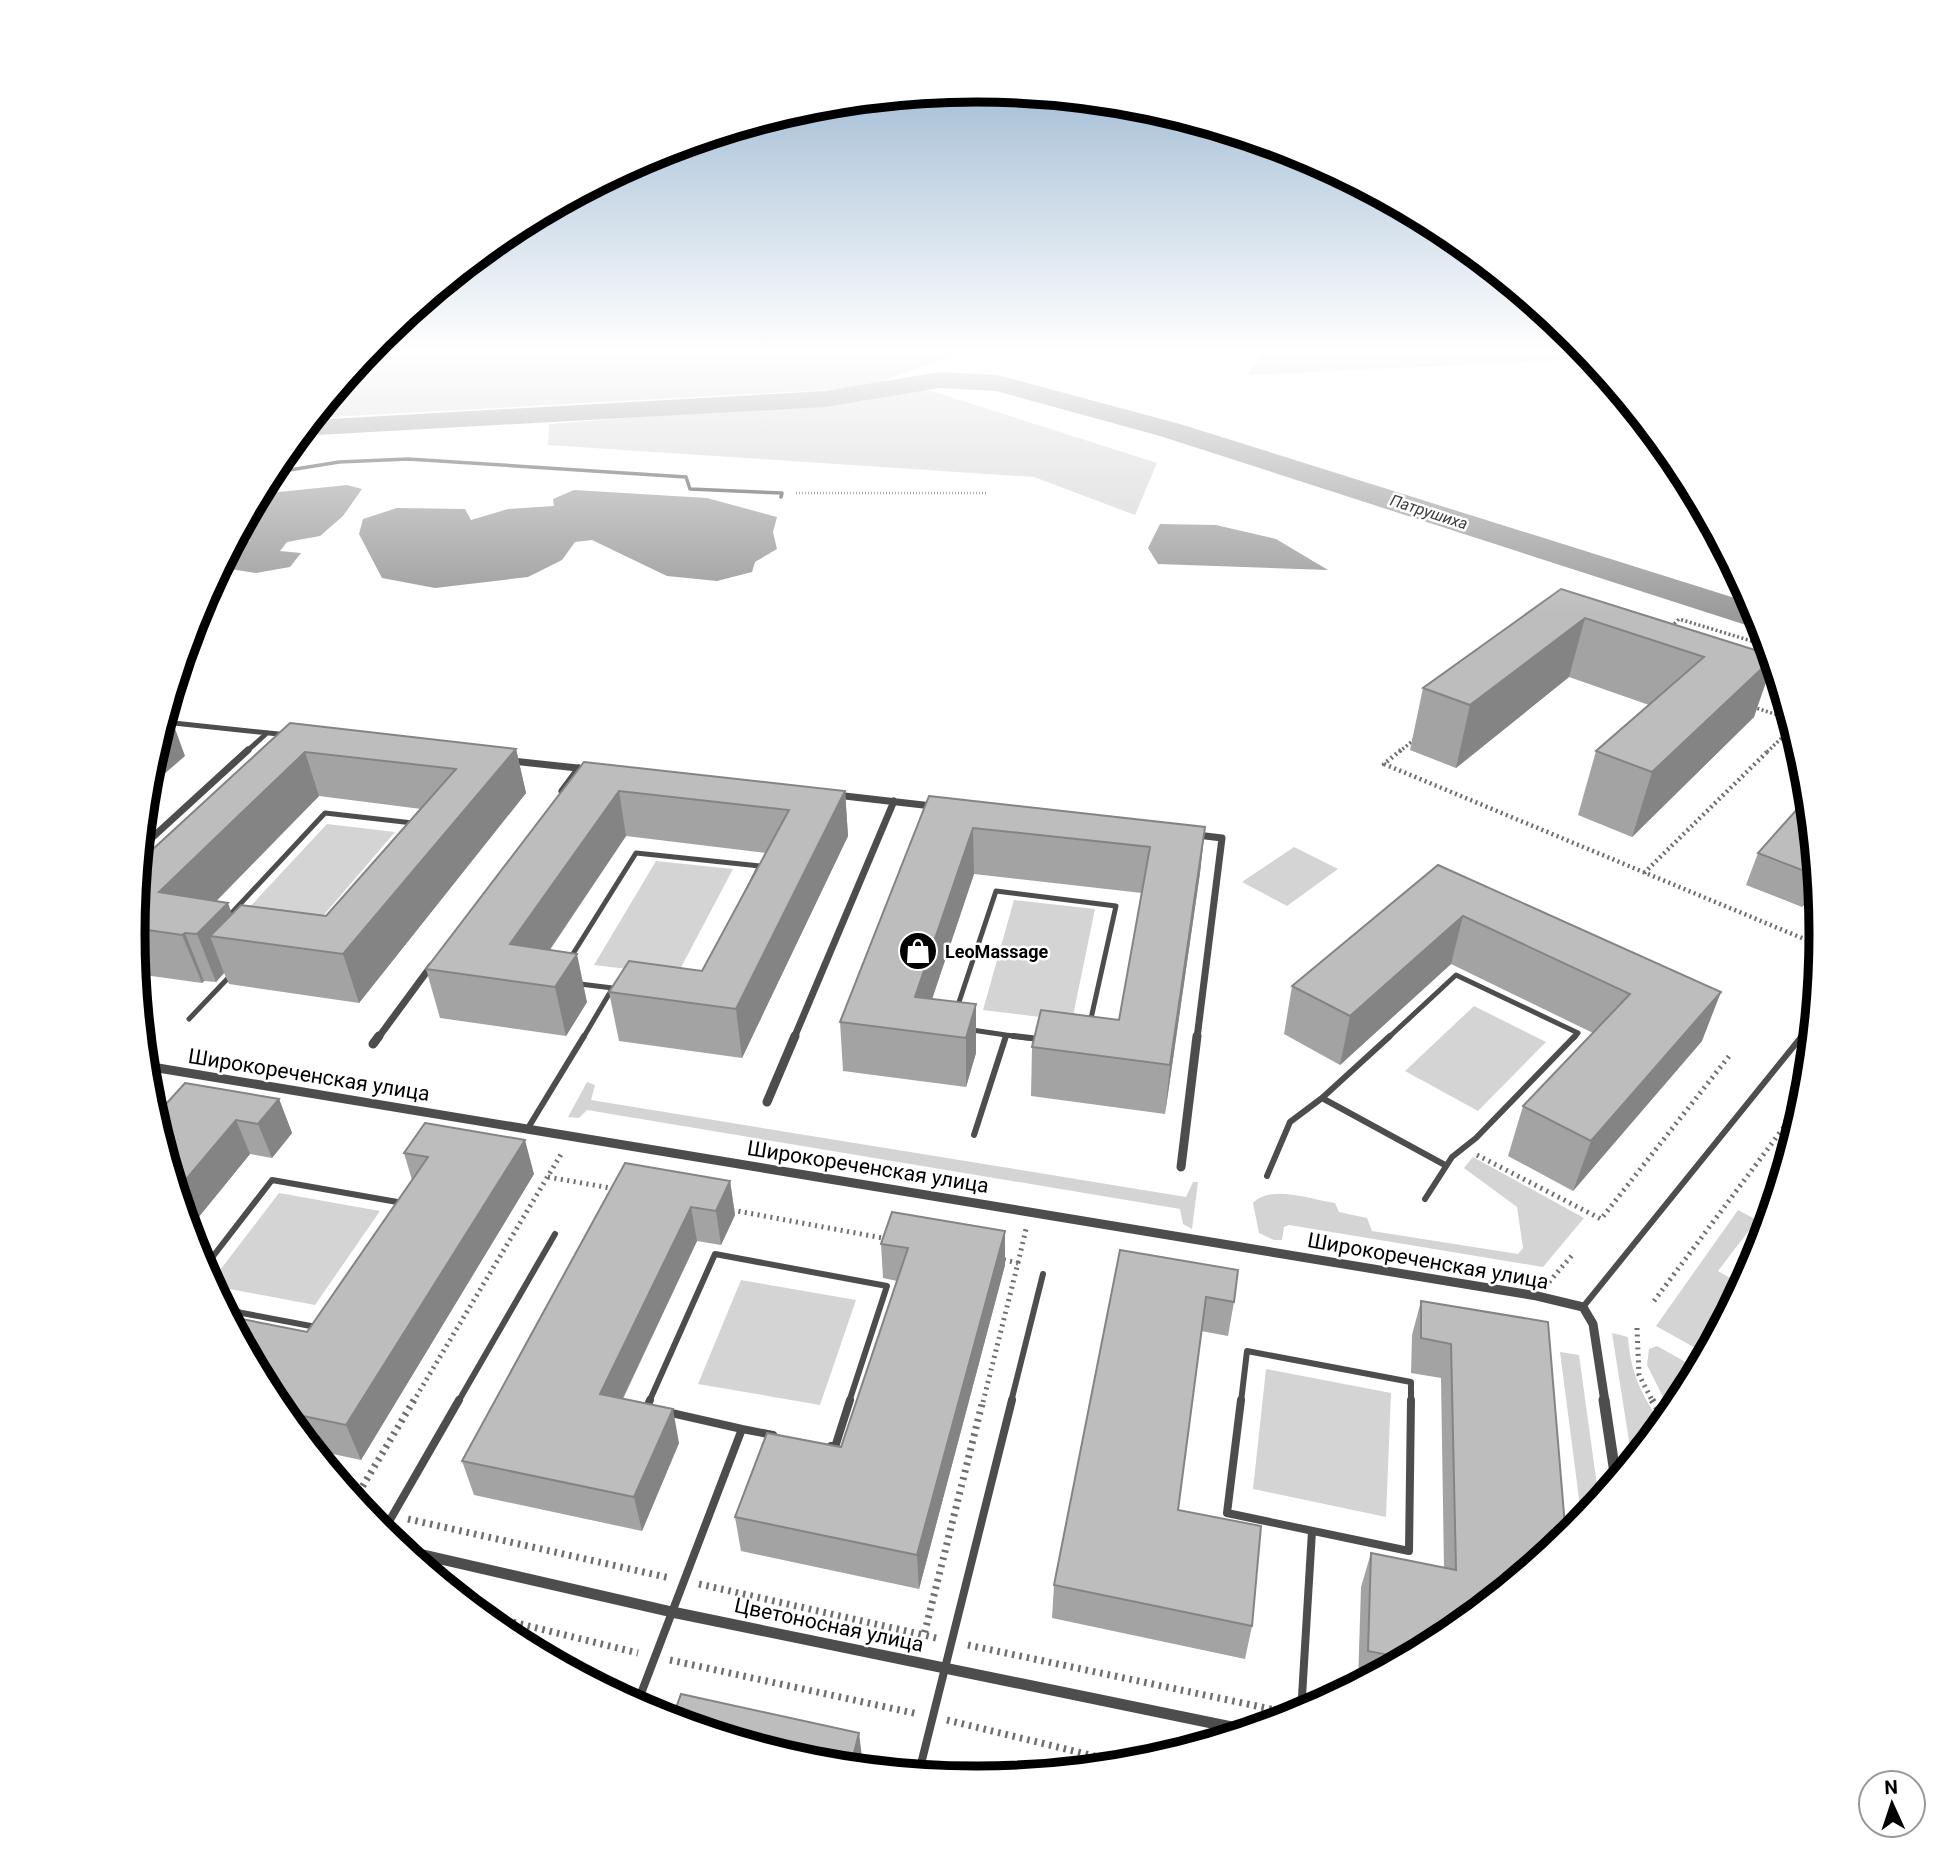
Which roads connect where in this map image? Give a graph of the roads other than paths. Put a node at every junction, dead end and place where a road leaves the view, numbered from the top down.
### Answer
1 (286, 471) edge
2 (781, 495) road end
3 (173, 723) edge
4 (267, 733) junction
5 (291, 736) edge
6 (510, 760) edge
7 (579, 768) junction
8 (593, 770) edge
9 (825, 794) edge
10 (555, 801) edge
11 (894, 801) junction
12 (935, 806) edge
13 (407, 834) edge
14 (1194, 835) edge
15 (152, 838) edge
16 (220, 926) edge
17 (439, 956) edge
18 (232, 974) edge
19 (612, 989) junction
20 (955, 1015) edge
21 (189, 1019) dead end
22 (965, 1029) edge
23 (1088, 1032) edge
24 (1006, 1035) junction
25 (1803, 1035) edge
26 (1046, 1040) edge
27 (373, 1044) dead end
28 (157, 1068) edge
29 (1322, 1098) junction
30 (766, 1102) dead end
31 (528, 1128) junction
32 (974, 1135) dead end
33 (1445, 1165) junction
34 (1181, 1167) dead end
35 (1267, 1176) dead end
36 (1425, 1199) dead end
37 (397, 1214) edge
38 (555, 1234) dead end
39 (212, 1258) edge
40 (1043, 1274) dead end
41 (1583, 1307) junction
42 (239, 1312) edge
43 (320, 1328) edge
44 (742, 1429) junction
45 (782, 1437) edge
46 (822, 1444) edge
47 (1614, 1468) edge
48 (389, 1522) edge
49 (1312, 1531) junction
50 (425, 1555) edge
51 (672, 1612) junction
52 (944, 1668) junction
53 (641, 1694) edge
54 (1300, 1700) edge
55 (1227, 1726) edge
56 (921, 1764) edge

1 - 2 lane
3 - 4 street
4 - 5 street
4 - 15 street
6 - 7 street
7 - 8 street
7 - 10 street
9 - 11 street
11 - 12 street
11 - 30 street
13 - 16 lane
14 - 34 street
17 - 27 street
18 - 21 lane
19 - 19 lane
19 - 31 lane
20 - 23 lane
22 - 24 lane
24 - 26 lane
24 - 32 lane
25 - 41 lane
28 - 31 street, Широкореченская улица
29 - 33 lane
29 - 33 lane
29 - 35 lane
31 - 41 street, Широкореченская улица
33 - 36 lane
37 - 39 lane
38 - 48 lane
40 - 52 lane
41 - 47 street
42 - 43 lane
44 - 45 lane
44 - 46 lane
44 - 51 lane
49 - 49 lane
49 - 54 lane
50 - 51 street, Цветоносная улица
51 - 52 street, Цветоносная улица
51 - 53 lane
52 - 55 street, Цветоносная улица
52 - 56 lane

